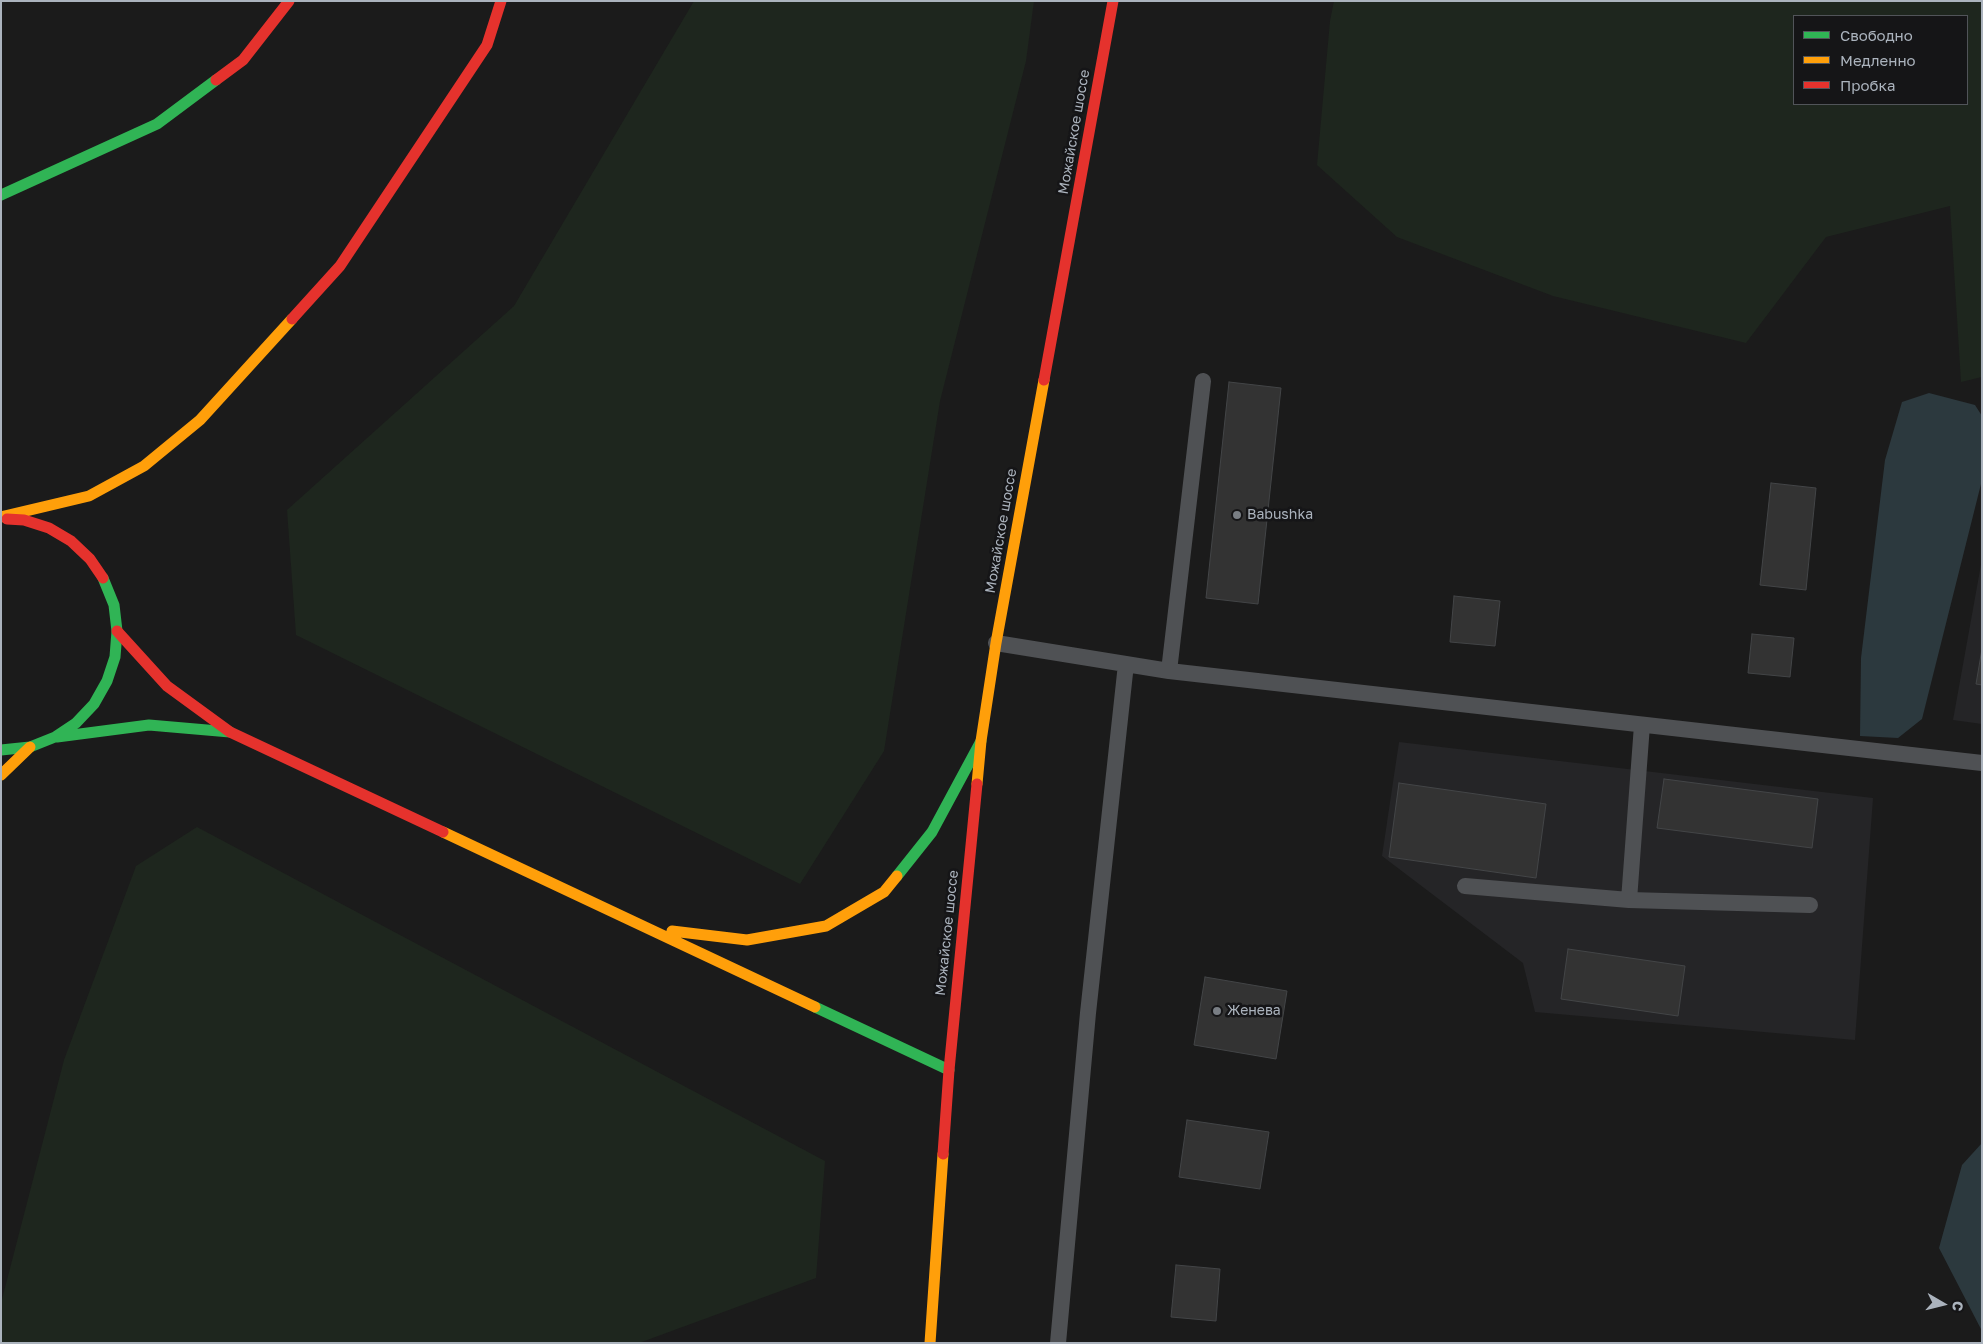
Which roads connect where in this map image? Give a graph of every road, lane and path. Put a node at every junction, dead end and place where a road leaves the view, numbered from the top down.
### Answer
1 (288, 1) edge
2 (501, 1) edge
3 (1113, 1) edge
4 (1, 195) edge
5 (1203, 381) dead end
6 (1, 518) edge
7 (118, 631) junction
8 (996, 643) junction
9 (1126, 664) junction
10 (1169, 671) junction
11 (1642, 725) junction
12 (230, 732) junction
13 (55, 737) junction
14 (981, 741) junction
15 (30, 747) junction
16 (1, 750) edge
17 (1982, 763) edge
18 (1, 775) edge
19 (1465, 886) dead end
20 (1629, 900) junction
21 (1810, 905) dead end
22 (648, 929) junction
23 (949, 1070) junction
24 (930, 1343) edge
25 (1058, 1343) edge

1 - 4 main road
2 - 6 main road
3 - 8 main road, Можайское шоссе
5 - 10 lane
6 - 7 main road
7 - 12 main road
7 - 13 main road
8 - 9 lane
8 - 14 main road, Можайское шоссе
9 - 10 lane
9 - 25 lane
10 - 11 lane
11 - 17 lane
11 - 20 lane
12 - 13 main road
12 - 22 main road
13 - 15 main road
14 - 22 main road
14 - 23 main road, Можайское шоссе
15 - 16 main road
15 - 18 main road
19 - 20 lane
20 - 21 lane
22 - 23 main road
23 - 24 main road, Можайское шоссе

